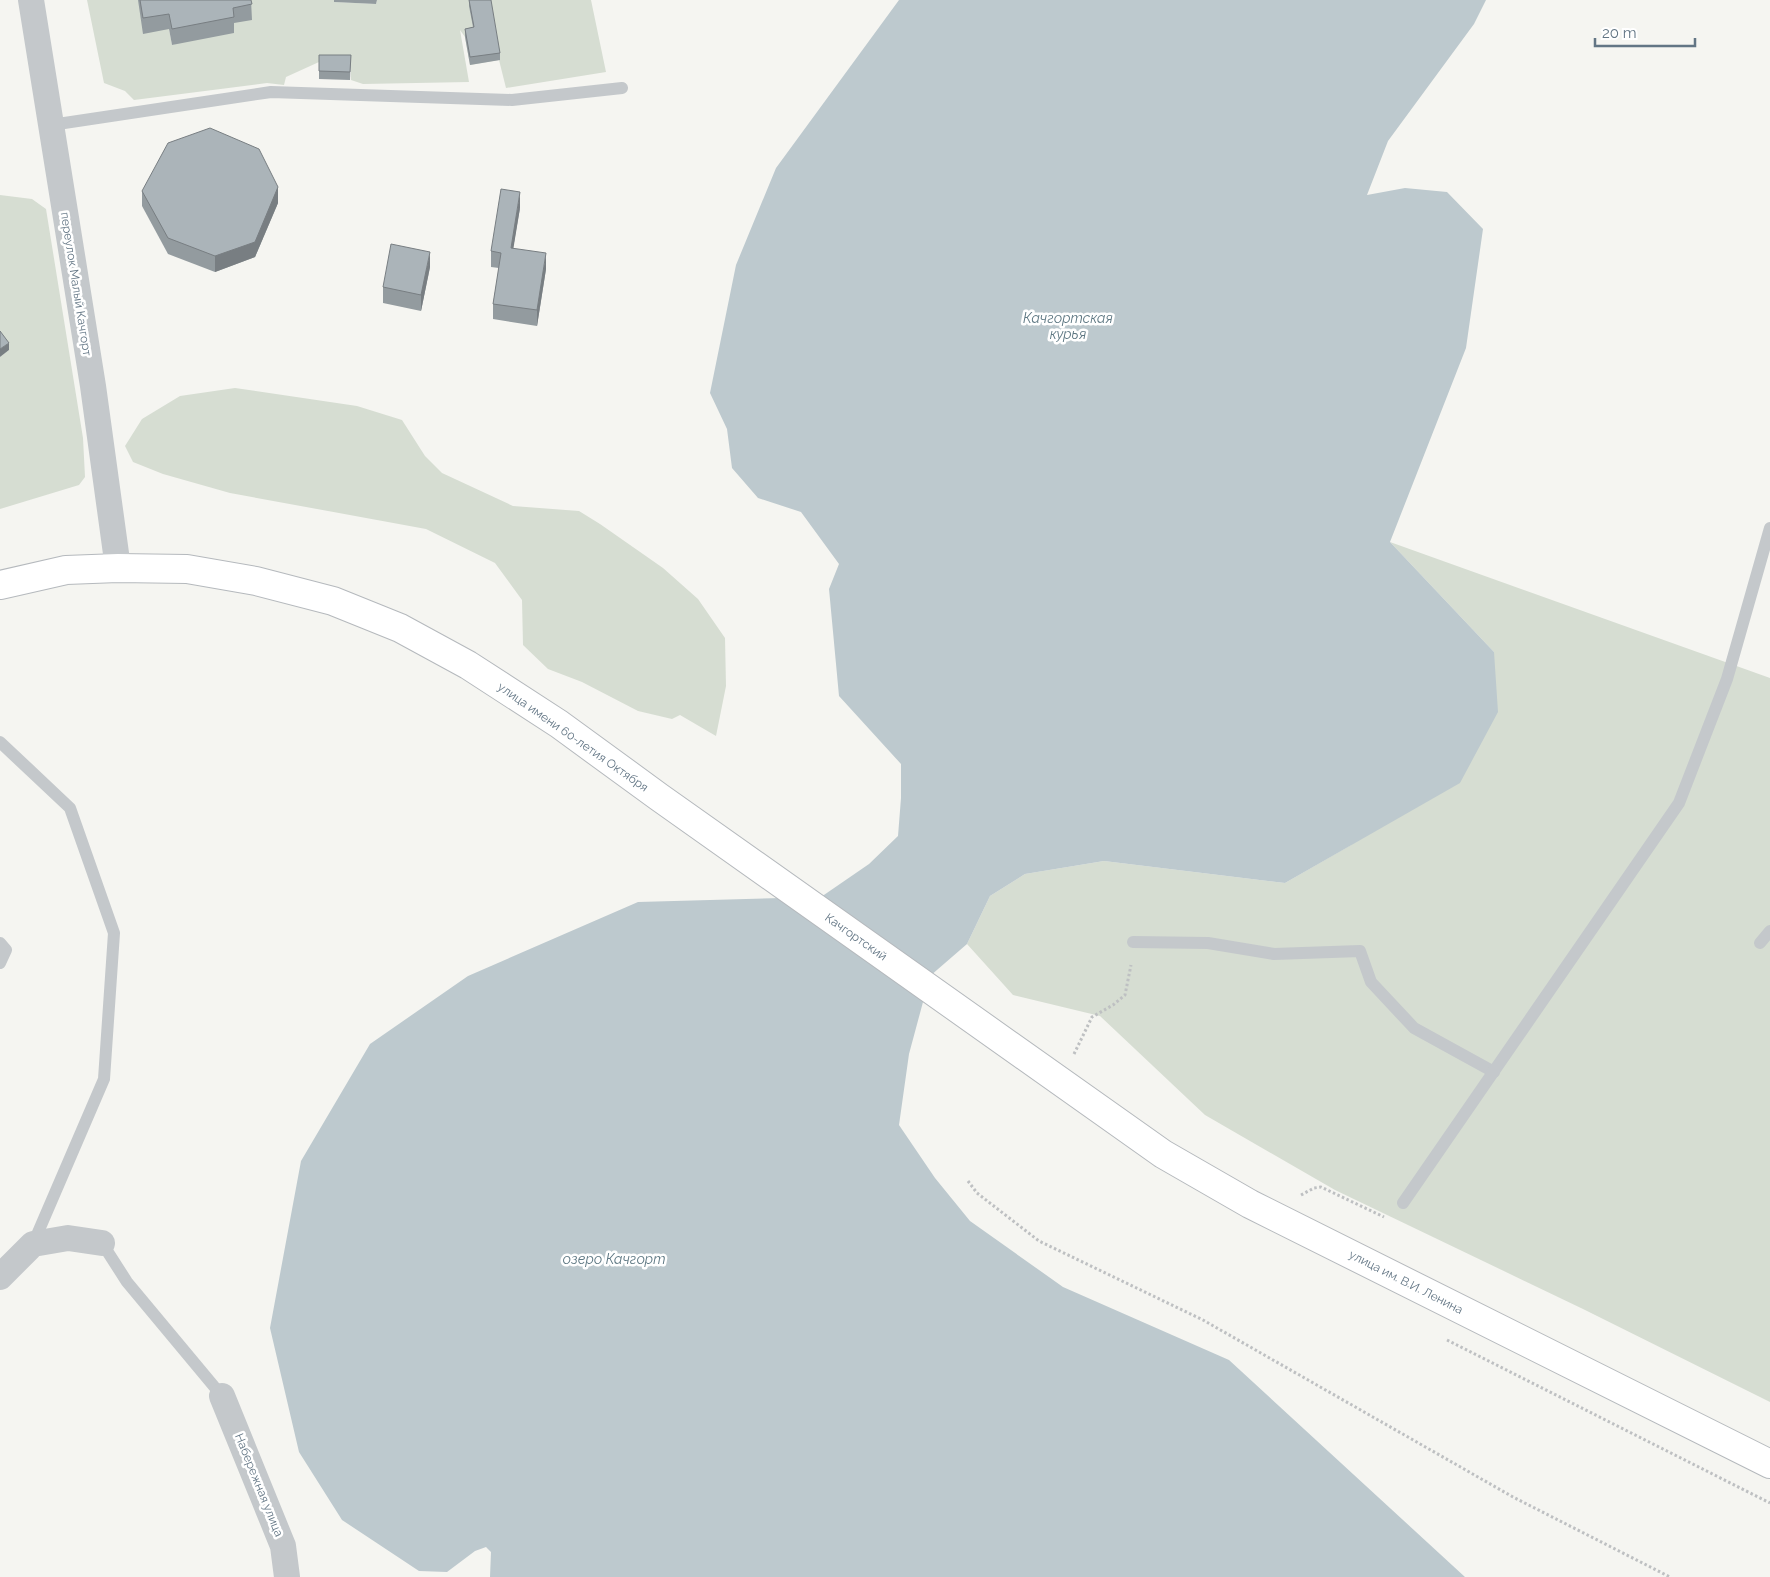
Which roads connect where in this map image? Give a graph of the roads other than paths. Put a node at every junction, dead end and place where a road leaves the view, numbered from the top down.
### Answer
1 (31, 0) edge
2 (622, 88) dead end
3 (51, 125) junction
4 (1770, 528) edge
5 (118, 568) junction
6 (0, 585) edge
7 (0, 742) edge
8 (659, 797) joint
9 (1770, 931) edge
10 (1133, 942) road end
11 (0, 943) edge
12 (1770, 944) edge
13 (0, 963) edge
14 (1063, 1068) joint
15 (1494, 1072) junction
16 (1403, 1203) road end
17 (102, 1243) joint
18 (33, 1244) junction
19 (0, 1276) edge
20 (222, 1396) joint
21 (1770, 1464) edge
22 (287, 1577) edge

1 - 3 street, переулок Малый Качгорт
2 - 3 lane
3 - 5 street, переулок Малый Качгорт
4 - 15 lane
5 - 6 main road, улица имени 60-летия Октября
5 - 8 main road, улица имени 60-летия Октября
7 - 18 lane
8 - 14 main road, Качгортский
9 - 12 lane
10 - 15 lane
11 - 13 lane
14 - 21 main road, улица им. В.И. Ленина
15 - 16 lane
17 - 18 street
17 - 20 lane
18 - 19 street
20 - 22 street, Набережная улица

